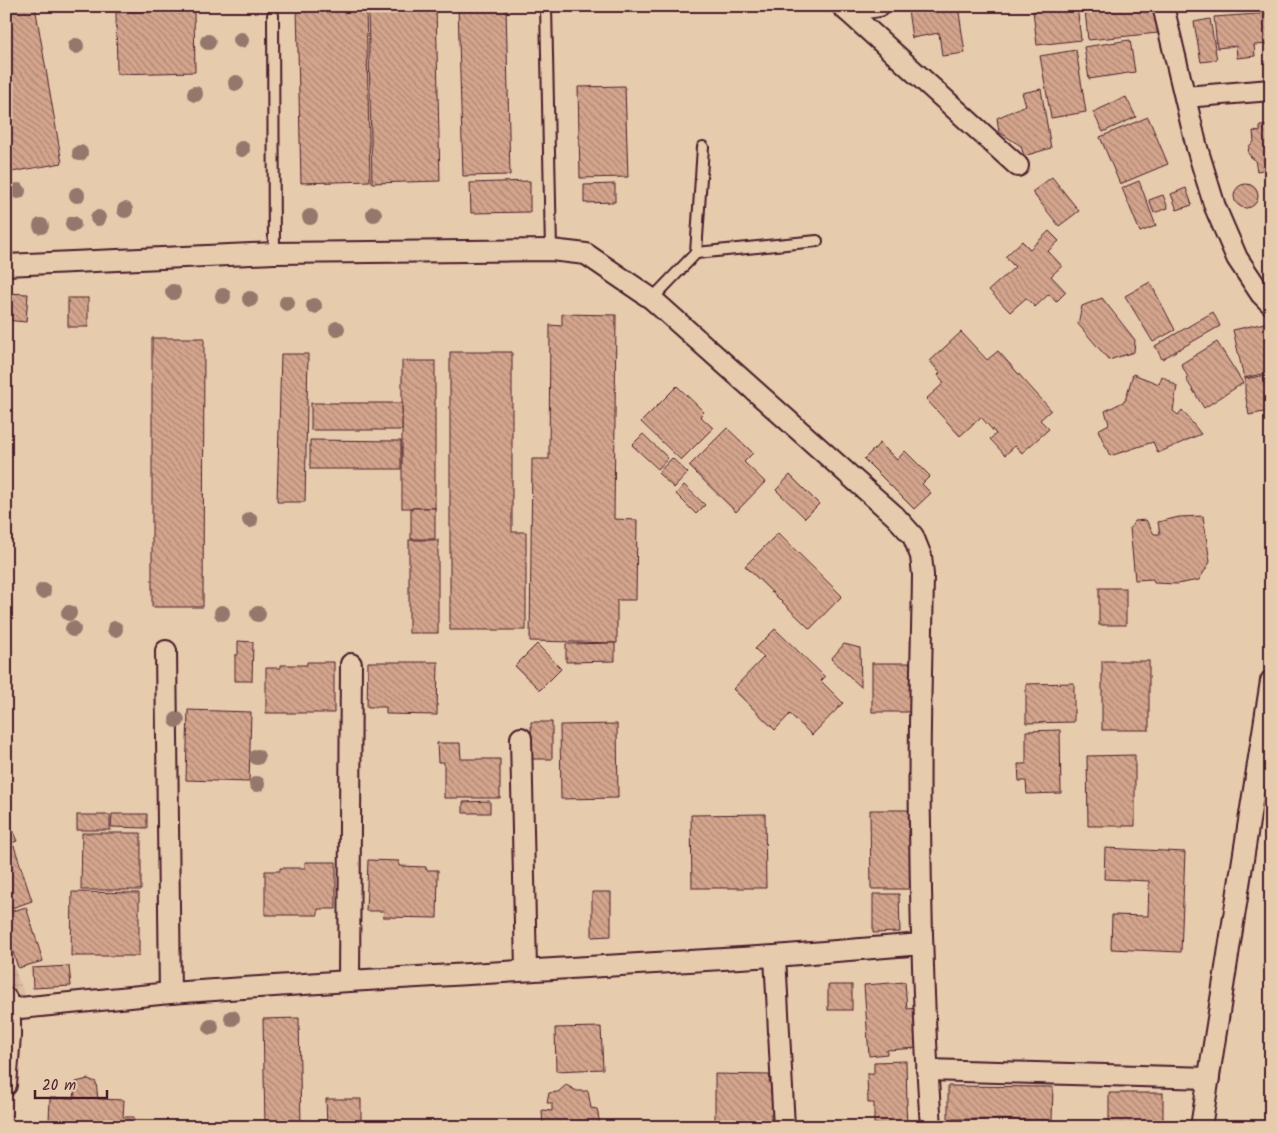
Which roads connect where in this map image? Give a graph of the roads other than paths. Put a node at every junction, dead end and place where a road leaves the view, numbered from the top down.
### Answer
1 (546, 6) edge
2 (879, 6) edge
3 (1163, 6) edge
4 (844, 9) edge
5 (273, 15) dead end
6 (1271, 90) edge
7 (1185, 97) junction
8 (704, 147) dead end
9 (1018, 166) dead end
10 (817, 241) dead end
11 (551, 250) junction
12 (274, 253) junction
13 (696, 254) junction
14 (6, 265) edge
15 (652, 299) junction
16 (1271, 304) edge
17 (166, 651) dead end
18 (351, 664) dead end
19 (1270, 688) edge
20 (521, 738) dead end
21 (922, 944) junction
22 (775, 956) junction
23 (526, 970) junction
24 (350, 981) junction
25 (170, 993) junction
26 (8, 1004) edge
27 (927, 1070) junction
28 (1209, 1078) junction
29 (6, 1085) edge
30 (784, 1127) edge
31 (931, 1127) edge
32 (1202, 1127) edge

1 - 11 lane
2 - 4 street
3 - 7 street
4 - 9 street
5 - 12 lane
6 - 7 street
7 - 16 street
8 - 13 lane
10 - 13 lane
11 - 12 street
11 - 15 street
12 - 14 street
13 - 15 lane
15 - 21 street
17 - 25 street
18 - 24 street
19 - 28 street
20 - 23 street
21 - 22 street
21 - 27 street
22 - 23 street
22 - 30 street
23 - 24 street
24 - 25 street
25 - 26 street
26 - 29 street
27 - 28 street
27 - 31 street
28 - 32 street

